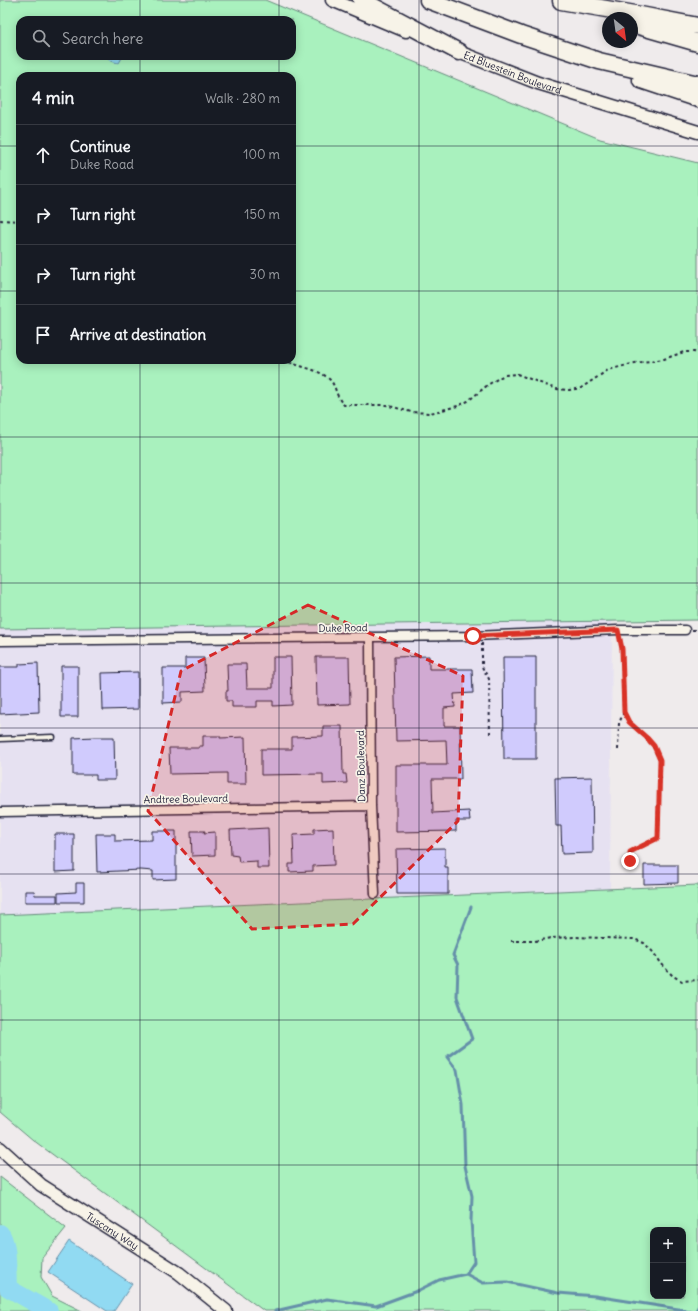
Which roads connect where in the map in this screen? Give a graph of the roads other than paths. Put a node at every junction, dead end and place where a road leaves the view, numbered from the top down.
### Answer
1 (332, 0) edge
2 (361, 0) edge
3 (428, 0) edge
4 (560, 1) edge
5 (602, 14) edge
6 (638, 26) edge
7 (698, 26) edge
8 (698, 43) edge
9 (459, 52) junction
10 (599, 61) junction
11 (698, 84) edge
12 (698, 99) edge
13 (698, 132) edge
14 (685, 630) dead end
15 (370, 637) junction
16 (0, 641) edge
17 (54, 737) dead end
18 (0, 739) edge
19 (372, 806) junction
20 (0, 812) edge
21 (375, 894) dead end
22 (0, 1148) edge
23 (226, 1311) edge

1 - 9 main road, Ed Bluestein Boulevard
2 - 9 highway
3 - 10 highway
4 - 5 highway
4 - 7 highway
6 - 8 highway
9 - 13 main road, Ed Bluestein Boulevard
10 - 11 highway
10 - 12 highway
14 - 15 street, Duke Road
15 - 16 street, Duke Road
15 - 19 street, Danz Boulevard
17 - 18 lane
19 - 20 street, Andtree Boulevard
19 - 21 street, Danz Boulevard
22 - 23 main road, Tuscany Way

